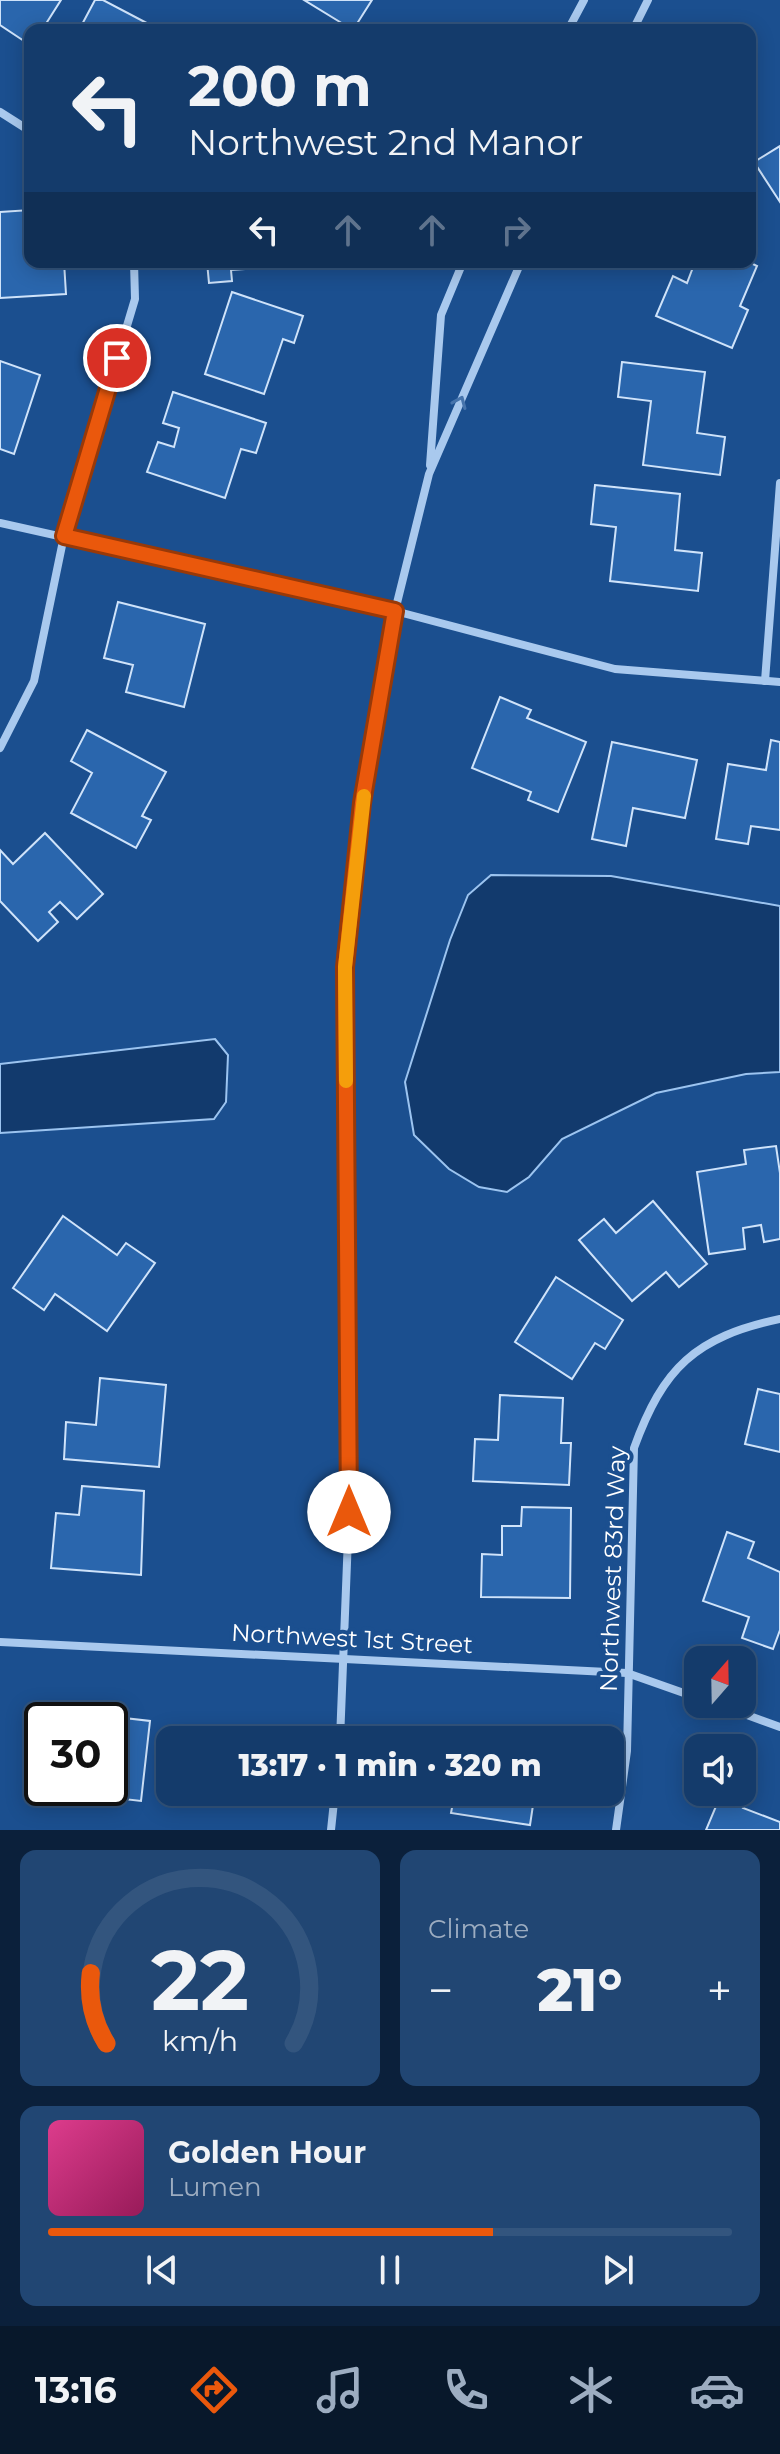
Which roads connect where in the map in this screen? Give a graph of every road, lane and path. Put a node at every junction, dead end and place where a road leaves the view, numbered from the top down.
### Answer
1 (584, 0) edge
2 (648, 0) edge
3 (571, 24) edge
4 (636, 24) edge
5 (0, 112) edge
6 (24, 127) edge
7 (134, 268) edge
8 (461, 268) edge
9 (518, 268) edge
10 (429, 474) junction
11 (780, 483) edge
12 (0, 523) edge
13 (64, 536) junction
14 (395, 611) junction
15 (765, 681) junction
16 (780, 682) edge
17 (0, 748) edge
18 (780, 1319) edge
19 (0, 1642) edge
20 (345, 1659) junction
21 (627, 1673) junction
22 (684, 1693) edge
23 (755, 1718) edge
24 (341, 1726) edge
25 (780, 1727) edge
26 (334, 1806) edge
27 (331, 1830) edge
28 (616, 1830) edge

1 - 3 street
2 - 4 street
5 - 6 street
7 - 13 street
8 - 10 street
10 -> 9 street
10 - 14 street
11 - 15 street
12 - 13 street
13 - 14 street
13 - 17 street
14 - 15 street
14 - 20 street
15 - 16 street
18 - 21 street, Northwest 83rd Way
19 - 20 street, Northwest 1st Street
20 - 21 street, Northwest 1st Street
20 - 24 street
21 - 22 street, Northwest 1st Street
21 - 28 street, Northwest 83rd Way
23 - 25 street
26 - 27 street

